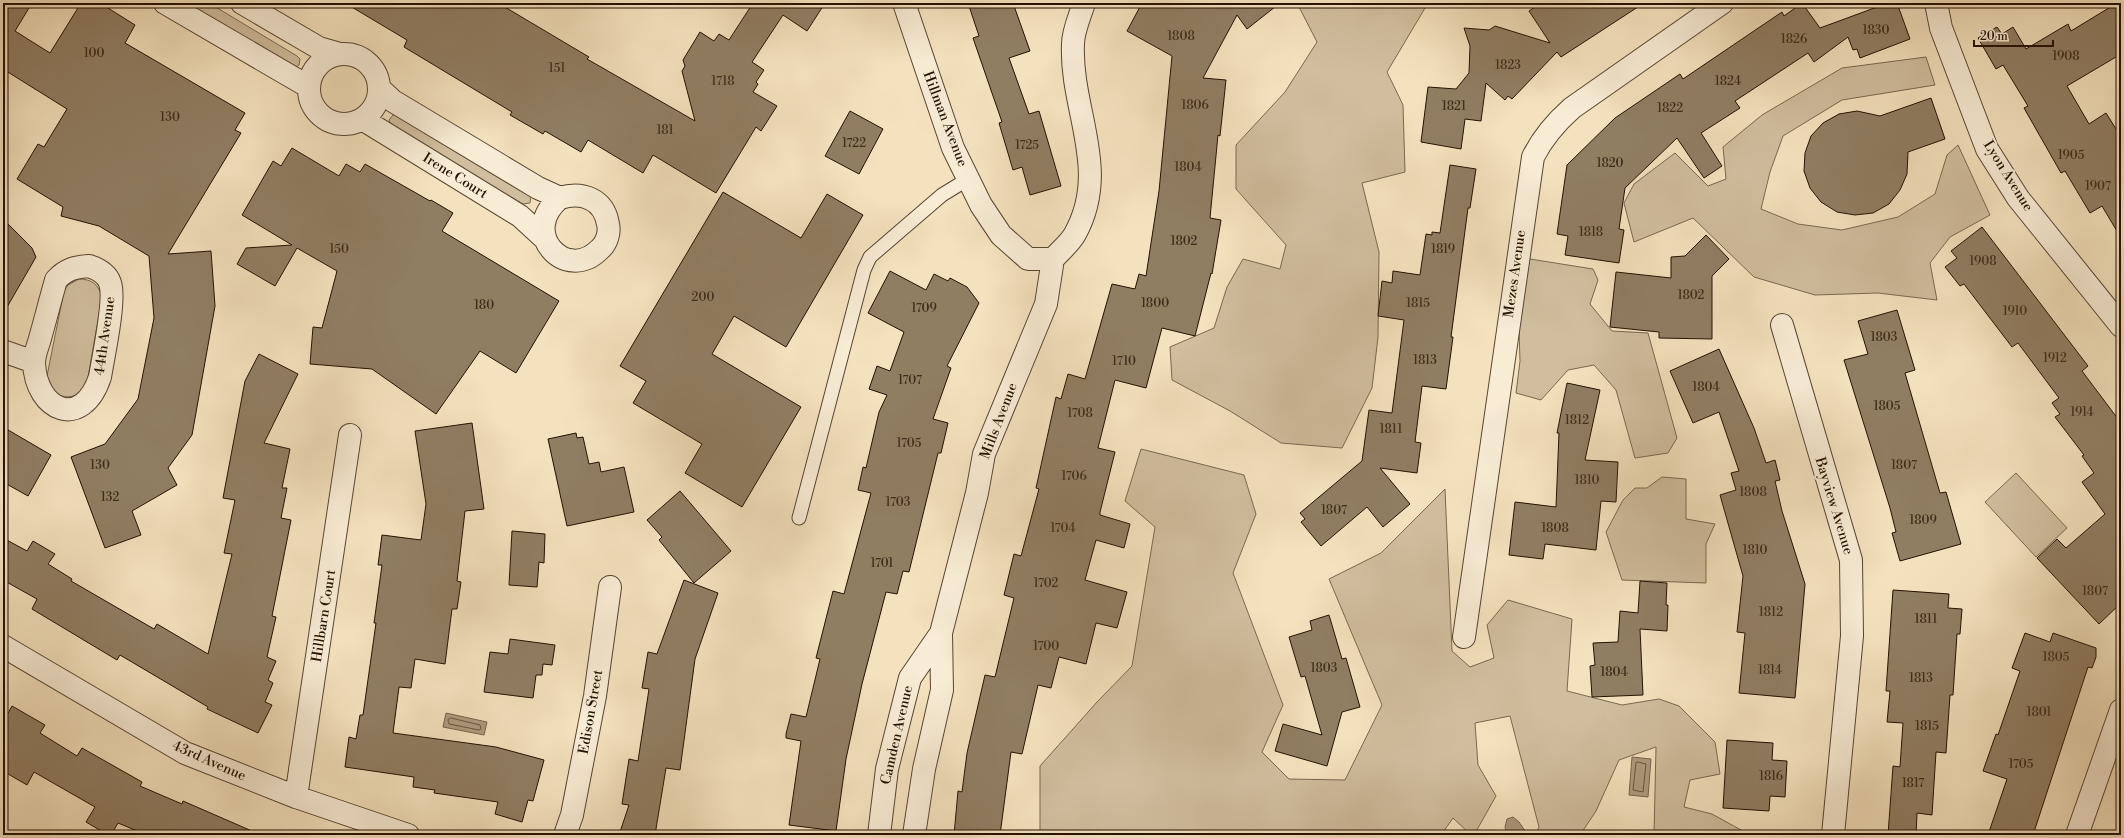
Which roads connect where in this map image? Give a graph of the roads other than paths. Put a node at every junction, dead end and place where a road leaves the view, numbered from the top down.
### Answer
1 (165, 3) edge
2 (242, 3) edge
3 (904, 3) edge
4 (1084, 3) edge
5 (1722, 3) edge
6 (1936, 3) edge
7 (340, 54) junction
8 (309, 87) junction
9 (379, 88) junction
10 (362, 119) junction
11 (968, 179) junction
12 (560, 198) junction
13 (544, 238) junction
14 (1053, 259) junction
15 (1782, 325) dead end
16 (2121, 326) edge
17 (3, 351) edge
18 (34, 362) junction
19 (350, 435) dead end
20 (799, 518) dead end
21 (610, 588) dead end
22 (941, 633) junction
23 (1464, 637) dead end
24 (3, 646) edge
25 (2121, 710) edge
26 (296, 798) junction
27 (408, 835) edge
28 (565, 835) edge
29 (879, 835) edge
30 (914, 835) edge
31 (1833, 835) edge
32 (2077, 835) edge

1 - 8 street
2 - 7 street
3 - 11 street, Hillman Avenue
4 - 14 street
5 - 23 street, Mezes Avenue
6 - 16 street, Lyon Avenue
7 - 8 street
7 - 9 street
8 - 10 street
9 - 10 street
9 - 12 street
10 - 13 street, Irene Court
11 - 14 street, Hillman Avenue
11 - 20 lane
12 - 13 street
12 - 13 street, Irene Court
14 - 22 street, Mills Avenue
15 - 31 street, Bayview Avenue
17 - 18 street
18 - 18 street, 44th Avenue
19 - 26 street, Hillbarn Court
21 - 28 street, Edison Street
22 - 29 street, Camden Avenue
22 - 30 street
24 - 26 street, 43rd Avenue
25 - 32 street
26 - 27 street, 43rd Avenue

